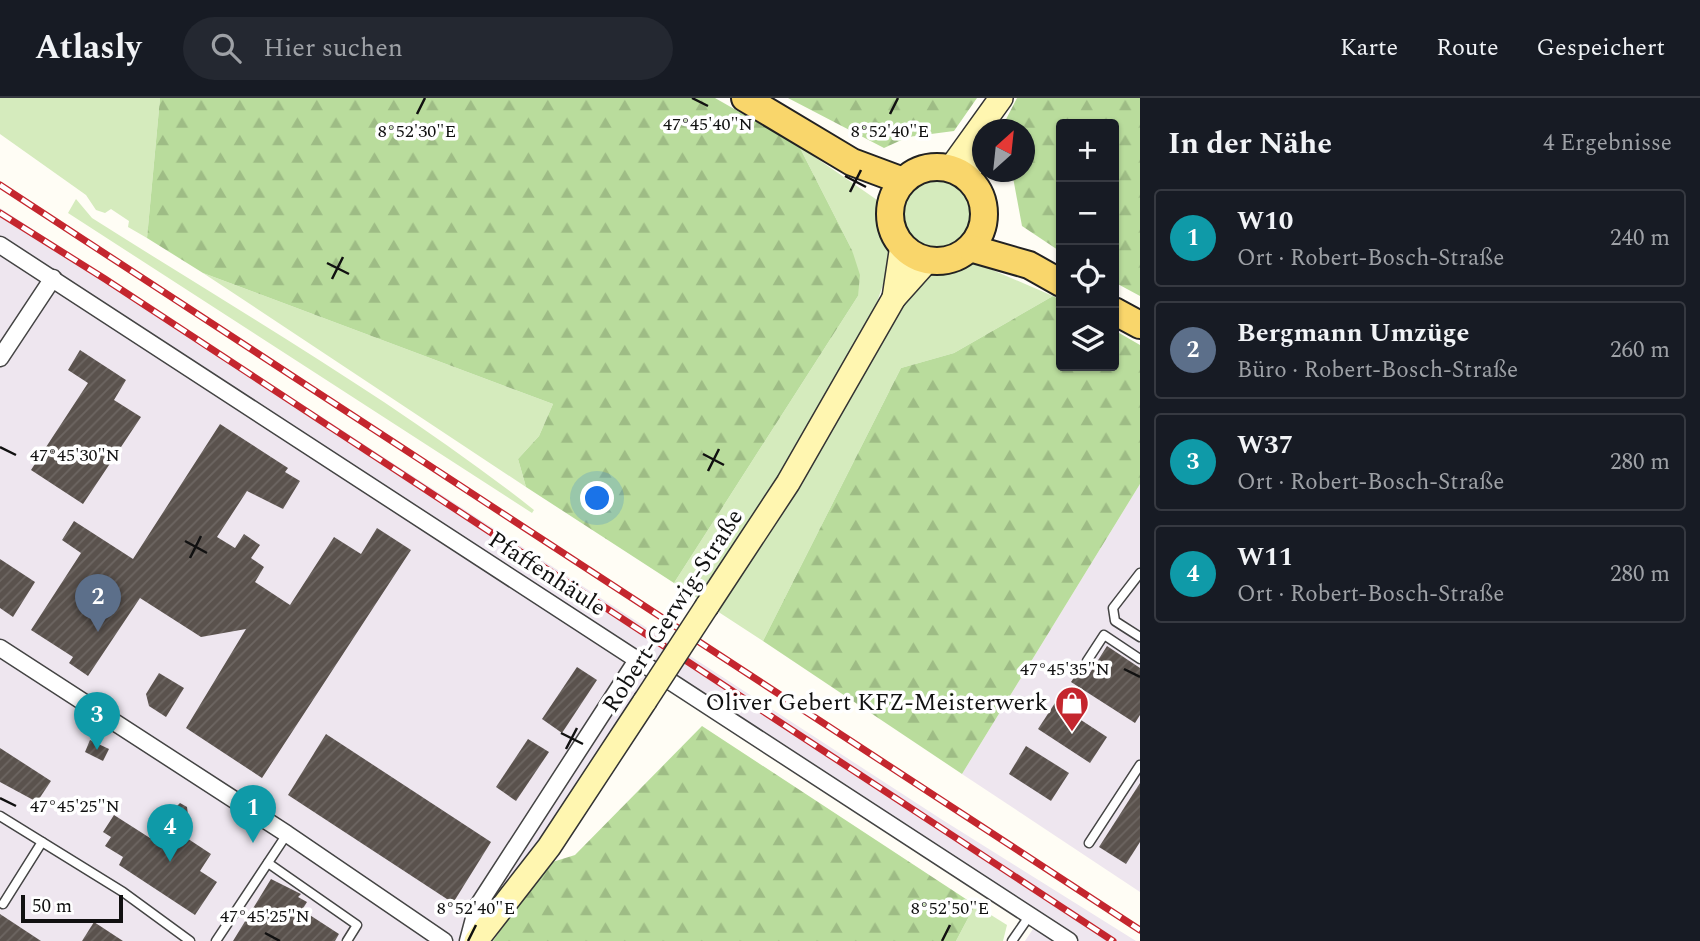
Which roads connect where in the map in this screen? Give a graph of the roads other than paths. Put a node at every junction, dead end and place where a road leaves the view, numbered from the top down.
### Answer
1 (745, 98) edge
2 (1001, 98) edge
3 (958, 173) junction
4 (897, 192) junction
5 (983, 224) junction
6 (0, 245) edge
7 (902, 245) junction
8 (970, 248) junction
9 (928, 260) junction
10 (1029, 265) junction
11 (53, 278) junction
12 (1056, 280) edge
13 (894, 298) junction
14 (1119, 314) edge
15 (1140, 325) edge
16 (0, 358) edge
17 (1140, 573) edge
18 (1140, 637) edge
19 (0, 648) edge
20 (1140, 659) edge
21 (637, 660) junction
22 (1087, 661) dead end
23 (1140, 765) edge
24 (0, 816) edge
25 (287, 834) junction
26 (42, 842) junction
27 (1089, 843) dead end
28 (268, 863) junction
29 (3, 904) dead end
30 (1030, 915) junction
31 (190, 941) edge
32 (216, 941) edge
33 (347, 941) edge
34 (444, 941) edge
35 (468, 941) edge
36 (476, 941) edge
37 (1012, 941) edge
38 (1069, 941) edge

1 - 4 main road
2 - 3 street
3 - 4 main road
3 - 5 main road
4 - 7 main road
5 - 8 main road
5 - 10 main road
6 - 11 street, Pfaffenhäule
7 - 9 main road
7 - 13 street, Robert-Gerwig-Straße
8 - 9 main road
8 - 10 main road
9 - 13 street, Robert-Gerwig-Straße
10 - 12 main road
11 - 16 street
11 - 21 street, Pfaffenhäule
13 - 36 street, Robert-Gerwig-Straße, bridge
14 - 15 main road
17 - 18 lane
19 - 25 street
20 - 22 lane
21 - 30 street, Pfaffenhäule
21 - 35 street
23 - 27 lane
24 - 26 lane
25 - 28 lane
25 - 34 street
26 - 29 lane
26 - 31 lane
28 - 32 lane
28 - 33 lane
30 - 37 lane
30 - 38 street, Pfaffenhäule

